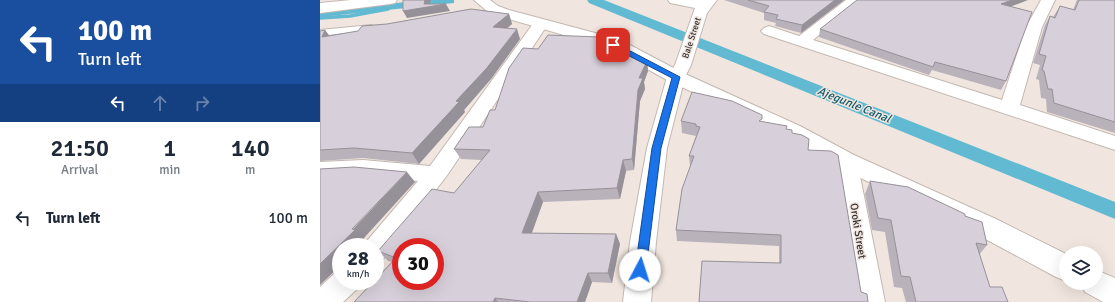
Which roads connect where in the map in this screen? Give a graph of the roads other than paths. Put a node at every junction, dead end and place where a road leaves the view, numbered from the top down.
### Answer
1 (390, 0) edge
2 (674, 0) edge
3 (855, 0) edge
4 (1048, 0) edge
5 (483, 6) edge
6 (705, 6) edge
7 (320, 8) edge
8 (540, 24) junction
9 (388, 28) edge
10 (769, 31) dead end
11 (320, 35) edge
12 (802, 41) junction
13 (680, 71) junction
14 (1009, 109) junction
15 (1115, 143) edge
16 (846, 161) junction
17 (320, 170) edge
18 (435, 174) junction
19 (384, 240) edge
20 (1059, 264) edge
21 (1103, 287) edge
22 (337, 290) edge
23 (1115, 293) edge
24 (324, 302) edge
25 (637, 302) edge
26 (871, 302) edge

1 - 7 street
2 - 6 street
3 - 12 street
4 - 14 street
5 - 8 street
6 - 13 street, Bale Street
8 - 13 street
8 - 18 street
9 - 11 street
10 - 12 street
12 - 14 street
13 - 16 street
13 - 25 street, Bale Street
14 - 15 street
16 - 20 street
16 - 26 street, Oroki Street
17 - 18 street
18 - 19 street
21 - 23 street
22 - 24 street

